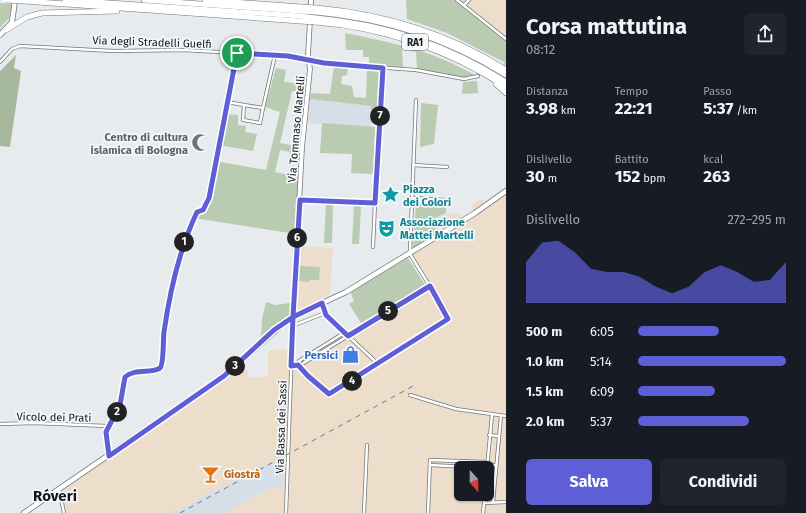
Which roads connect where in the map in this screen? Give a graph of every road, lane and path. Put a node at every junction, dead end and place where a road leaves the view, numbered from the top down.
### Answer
1 (5, 0) edge
2 (15, 0) edge
3 (65, 0) edge
4 (144, 0) edge
5 (205, 0) edge
6 (312, 0) edge
7 (457, 0) edge
8 (468, 0) edge
9 (464, 5) junction
10 (148, 10) junction
11 (300, 14) junction
12 (316, 15) junction
13 (6, 30) junction
14 (0, 35) edge
15 (506, 39) edge
16 (237, 53) junction
17 (275, 55) junction
18 (453, 58) junction
19 (485, 58) junction
20 (309, 60) junction
21 (0, 62) edge
22 (506, 66) edge
23 (383, 68) junction
24 (506, 70) edge
25 (506, 75) edge
26 (478, 76) dead end
27 (506, 82) edge
28 (506, 87) edge
29 (506, 93) edge
30 (416, 100) dead end
31 (227, 102) junction
32 (244, 105) junction
33 (263, 108) junction
34 (413, 165) junction
35 (447, 167) dead end
36 (506, 193) edge
37 (412, 198) junction
38 (300, 200) junction
39 (445, 200) dead end
40 (375, 203) junction
41 (373, 247) dead end
42 (410, 253) junction
43 (430, 286) junction
44 (322, 303) junction
45 (325, 313) junction
46 (293, 317) junction
47 (292, 326) junction
48 (344, 332) junction
49 (348, 336) junction
50 (378, 364) junction
51 (298, 365) junction
52 (291, 366) junction
53 (410, 395) dead end
54 (492, 415) junction
55 (501, 416) junction
56 (506, 416) edge
57 (0, 424) edge
58 (108, 426) junction
59 (489, 435) junction
60 (498, 436) junction
61 (367, 445) dead end
62 (109, 456) junction
63 (461, 461) edge
64 (487, 461) edge
65 (430, 465) junction
66 (496, 465) joint
67 (454, 467) edge
68 (59, 489) junction
69 (493, 502) junction
70 (506, 502) edge
71 (484, 503) joint
72 (24, 513) edge
73 (64, 513) edge
74 (286, 513) edge
75 (364, 513) edge
76 (428, 513) edge
77 (483, 513) edge

1 - 10 highway, RA1, bridge
2 - 13 main road
3 - 11 highway
4 - 11 highway
5 - 11 highway, RA1
6 - 20 main road, Via Tommaso Martelli
7 - 9 street
8 - 9 street
9 - 15 street
10 - 11 highway, RA1
10 - 13 highway
11 - 12 highway, RA1, bridge
11 - 12 highway, bridge
12 - 18 highway, RA1
12 - 19 highway, RA1
12 - 25 highway
12 - 27 highway
13 - 14 main road
16 - 17 street, Via degli Stradelli Guelfi
16 - 21 street, Via degli Stradelli Guelfi
16 - 31 street
17 - 20 street, Via degli Stradelli Guelfi
17 - 33 street
18 - 28 highway, RA1
18 - 29 highway
19 - 22 highway
19 - 24 highway, RA1
20 - 23 street, Via degli Stradelli Guelfi
20 - 38 main road, Via Tommaso Martelli
23 - 26 street, Via degli Stradelli Guelfi
23 - 40 street
30 - 34 street
31 - 32 street
31 - 58 street
32 - 33 street
32 - 33 street
34 - 35 street
34 - 37 street
36 - 42 main road
37 - 39 street
37 - 42 street
38 - 40 street
38 - 46 main road, Via Tommaso Martelli
40 - 41 street
42 - 43 street
42 - 44 main road
43 - 49 street
43 - 50 street
44 - 45 street
44 - 46 main road
45 - 47 street
45 - 48 street
46 - 47 street, Via Bassa dei Sassi
46 - 62 main road
47 - 52 street, Via Bassa dei Sassi
48 - 49 street
48 - 51 street
49 - 50 street
49 - 51 street
50 - 51 street
51 - 52 street
52 - 74 street, Via Bassa dei Sassi
53 - 54 street
54 - 55 street
54 - 59 street
55 - 56 street
55 - 60 street
57 - 58 street, Vicolo dei Prati
58 - 62 street
59 - 60 street
59 - 64 street
60 - 66 street
61 - 75 street
62 - 68 main road
63 - 65 street
65 - 67 street
65 - 76 street
66 - 69 street
68 - 72 main road
68 - 73 street
69 - 70 street
69 - 71 street
71 - 77 street

